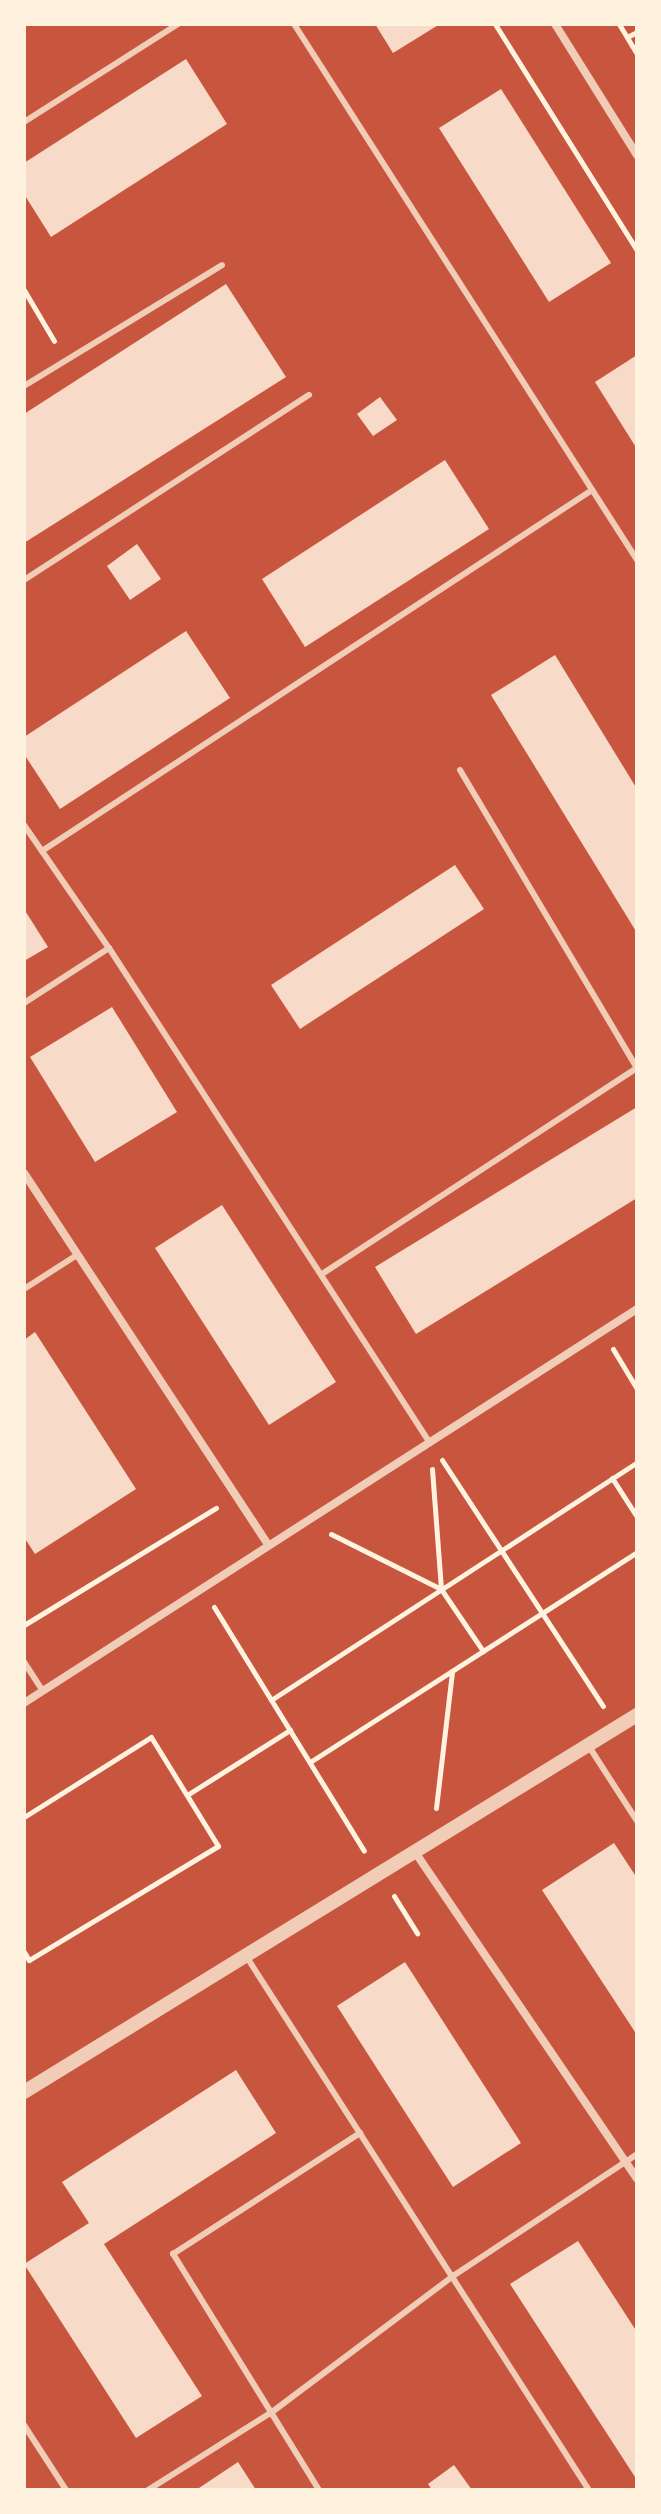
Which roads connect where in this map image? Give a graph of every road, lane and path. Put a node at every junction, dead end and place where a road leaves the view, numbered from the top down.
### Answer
1 (178, 24) edge
2 (294, 24) edge
3 (495, 24) edge
4 (555, 24) edge
5 (619, 24) edge
6 (637, 32) edge
7 (627, 37) junction
8 (637, 54) edge
9 (24, 122) edge
10 (637, 155) edge
11 (637, 250) edge
12 (222, 265) dead end
13 (24, 290) edge
14 (65, 361) junction
15 (24, 386) edge
16 (309, 395) dead end
17 (592, 490) junction
18 (637, 560) edge
19 (24, 580) edge
20 (460, 770) dead end
21 (24, 825) edge
22 (42, 851) junction
23 (109, 948) junction
24 (24, 1003) edge
25 (637, 1068) edge
26 (24, 1173) edge
27 (77, 1255) junction
28 (322, 1274) junction
29 (24, 1289) edge
30 (637, 1309) edge
31 (603, 1331) junction
32 (637, 1389) edge
33 (430, 1443) junction
34 (637, 1462) edge
35 (612, 1478) junction
36 (637, 1517) edge
37 (268, 1544) junction
38 (501, 1550) junction
39 (637, 1552) edge
40 (202, 1587) junction
41 (441, 1589) junction
42 (541, 1613) junction
43 (483, 1651) junction
44 (24, 1662) edge
45 (452, 1670) junction
46 (43, 1691) junction
47 (271, 1700) junction
48 (24, 1703) edge
49 (637, 1715) edge
50 (616, 1727) junction
51 (290, 1730) junction
52 (588, 1745) junction
53 (310, 1762) junction
54 (187, 1795) junction
55 (24, 1817) edge
56 (637, 1821) edge
57 (432, 1841) junction
58 (415, 1852) junction
59 (379, 1873) junction
60 (417, 1933) dead end
61 (24, 1952) edge
62 (246, 1956) junction
63 (24, 2092) edge
64 (360, 2133) junction
65 (637, 2154) edge
66 (626, 2162) junction
67 (637, 2179) edge
68 (453, 2276) junction
69 (272, 2412) junction
70 (24, 2425) edge
71 (66, 2490) edge
72 (148, 2490) edge
73 (319, 2490) edge
74 (589, 2490) edge

1 - 9 lane
2 - 17 lane
3 - 11 path
4 - 10 street
5 - 7 path
6 - 7 path
7 - 8 path
12 - 14 lane
13 - 14 path
14 - 15 lane
16 - 19 lane
17 - 18 lane
17 - 22 lane
20 - 25 lane
21 - 22 lane
22 - 23 lane
23 - 24 lane
23 - 28 lane
25 - 28 lane
26 - 27 street
27 - 29 lane
27 - 37 street
28 - 33 lane
30 - 31 street
31 - 32 path
31 - 33 street
33 - 37 street
33 - 38 path
33 - 41 path
34 - 35 path
35 - 36 path
35 - 38 path
37 - 40 street
38 - 41 path
38 - 42 path
39 - 42 path
40 - 46 street
40 - 47 path
41 - 43 path
41 - 47 path
42 - 43 path
42 - 50 path
43 - 45 path
44 - 46 lane
45 - 53 path
45 - 57 path
46 - 48 street
47 - 51 path
49 - 50 street
50 - 52 street
51 - 53 path
51 - 54 path
52 - 56 lane
52 - 57 street
53 - 59 path
54 - 55 path
54 - 61 path
57 - 58 street
58 - 59 street
58 - 66 street
59 - 60 path
59 - 62 street
62 - 63 street
62 - 64 lane
64 - 68 lane
64 - 69 lane
65 - 66 lane
66 - 67 street
66 - 68 lane
68 - 69 lane
68 - 74 lane
69 - 72 lane
69 - 73 lane
70 - 71 lane

